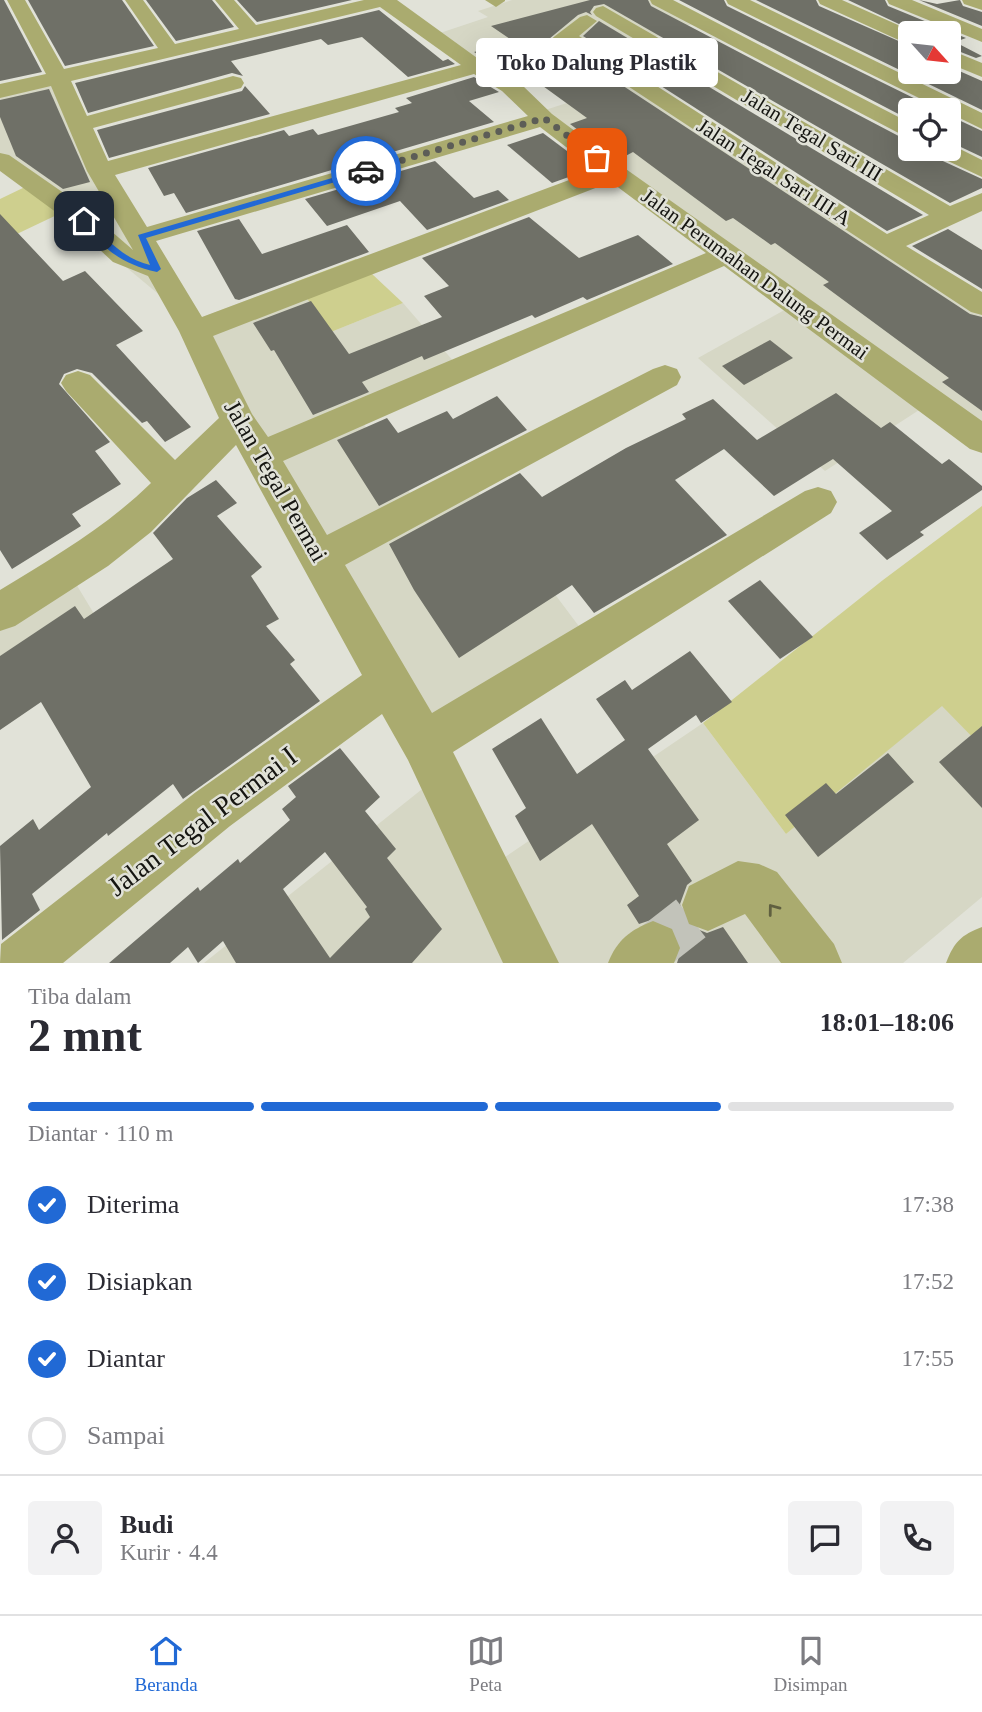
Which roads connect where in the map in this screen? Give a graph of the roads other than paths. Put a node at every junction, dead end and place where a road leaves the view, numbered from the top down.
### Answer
1 (16, 0) edge
2 (134, 0) edge
3 (224, 0) edge
4 (304, 0) edge
5 (384, 0) edge
6 (659, 0) edge
7 (774, 0) edge
8 (827, 0) edge
9 (895, 0) edge
10 (971, 0) edge
11 (742, 4) edge
12 (982, 4) edge
13 (611, 6) edge
14 (323, 16) junction
15 (252, 32) junction
16 (898, 33) edge
17 (982, 36) edge
18 (567, 37) junction
19 (170, 51) junction
20 (961, 61) edge
21 (477, 67) junction
22 (982, 71) edge
23 (58, 77) junction
24 (233, 83) dead end
25 (510, 86) junction
26 (0, 92) edge
27 (544, 118) junction
28 (982, 122) edge
29 (78, 125) junction
30 (898, 126) edge
31 (961, 159) edge
32 (0, 160) edge
33 (982, 170) edge
34 (100, 171) junction
35 (614, 172) junction
36 (982, 201) edge
37 (949, 216) junction
38 (141, 237) junction
39 (885, 245) junction
40 (728, 254) junction
41 (157, 269) junction
42 (982, 305) edge
43 (195, 331) junction
44 (665, 377) dead end
45 (78, 383) dead end
46 (238, 421) junction
47 (982, 439) edge
48 (261, 455) junction
49 (176, 485) junction
50 (818, 502) dead end
51 (321, 558) junction
52 (0, 611) edge
53 (388, 683) junction
54 (424, 744) junction
55 (708, 905) tunnel mouth
56 (982, 954) edge
57 (20, 963) edge
58 (532, 963) edge
59 (815, 963) edge
60 (973, 963) edge

1 - 23 street, Jalan Tegal Permai
2 - 19 street
3 - 15 street
4 - 14 street
5 - 14 street
5 - 21 street, Jalan Perumahan Dalung Permai
6 - 30 street
7 - 11 street
8 - 16 street
9 - 17 street
10 - 12 street
11 - 28 street
13 - 18 street
13 - 37 street, Jalan Tegal Sari III
14 - 15 street
15 - 19 street
18 - 25 street
18 - 39 street, Jalan Tegal Sari III A
19 - 23 street
20 - 22 street
21 - 25 street, Jalan Perumahan Dalung Permai
21 - 34 street
23 - 26 street
23 - 29 street, Jalan Tegal Permai
24 - 29 street
25 - 27 street, Jalan Perumahan Dalung Permai
27 - 35 street, Jalan Perumahan Dalung Permai
27 - 38 street
29 - 34 street, Jalan Tegal Permai
31 - 33 street
32 - 41 street
34 - 38 street, Jalan Tegal Permai
35 - 40 street, Jalan Perumahan Dalung Permai
35 - 43 street
36 - 37 street
37 - 39 street
38 - 41 street, Jalan Tegal Permai
39 - 42 street, Jalan Tegal Sari III A
40 - 47 street, Jalan Perumahan Dalung Permai
40 - 48 street
41 - 43 street, Jalan Tegal Permai
43 - 46 street, Jalan Tegal Permai
44 - 51 street
45 - 49 street
46 - 48 street, Jalan Tegal Permai
46 - 49 street
48 - 51 street, Jalan Tegal Permai
49 - 52 street
50 - 54 street
51 - 53 street, Jalan Tegal Permai
53 - 54 street, Jalan Tegal Permai
53 - 57 street, Jalan Tegal Permai I
54 - 58 street, Jalan Tegal Permai
59 -> 55 street
56 - 60 street

